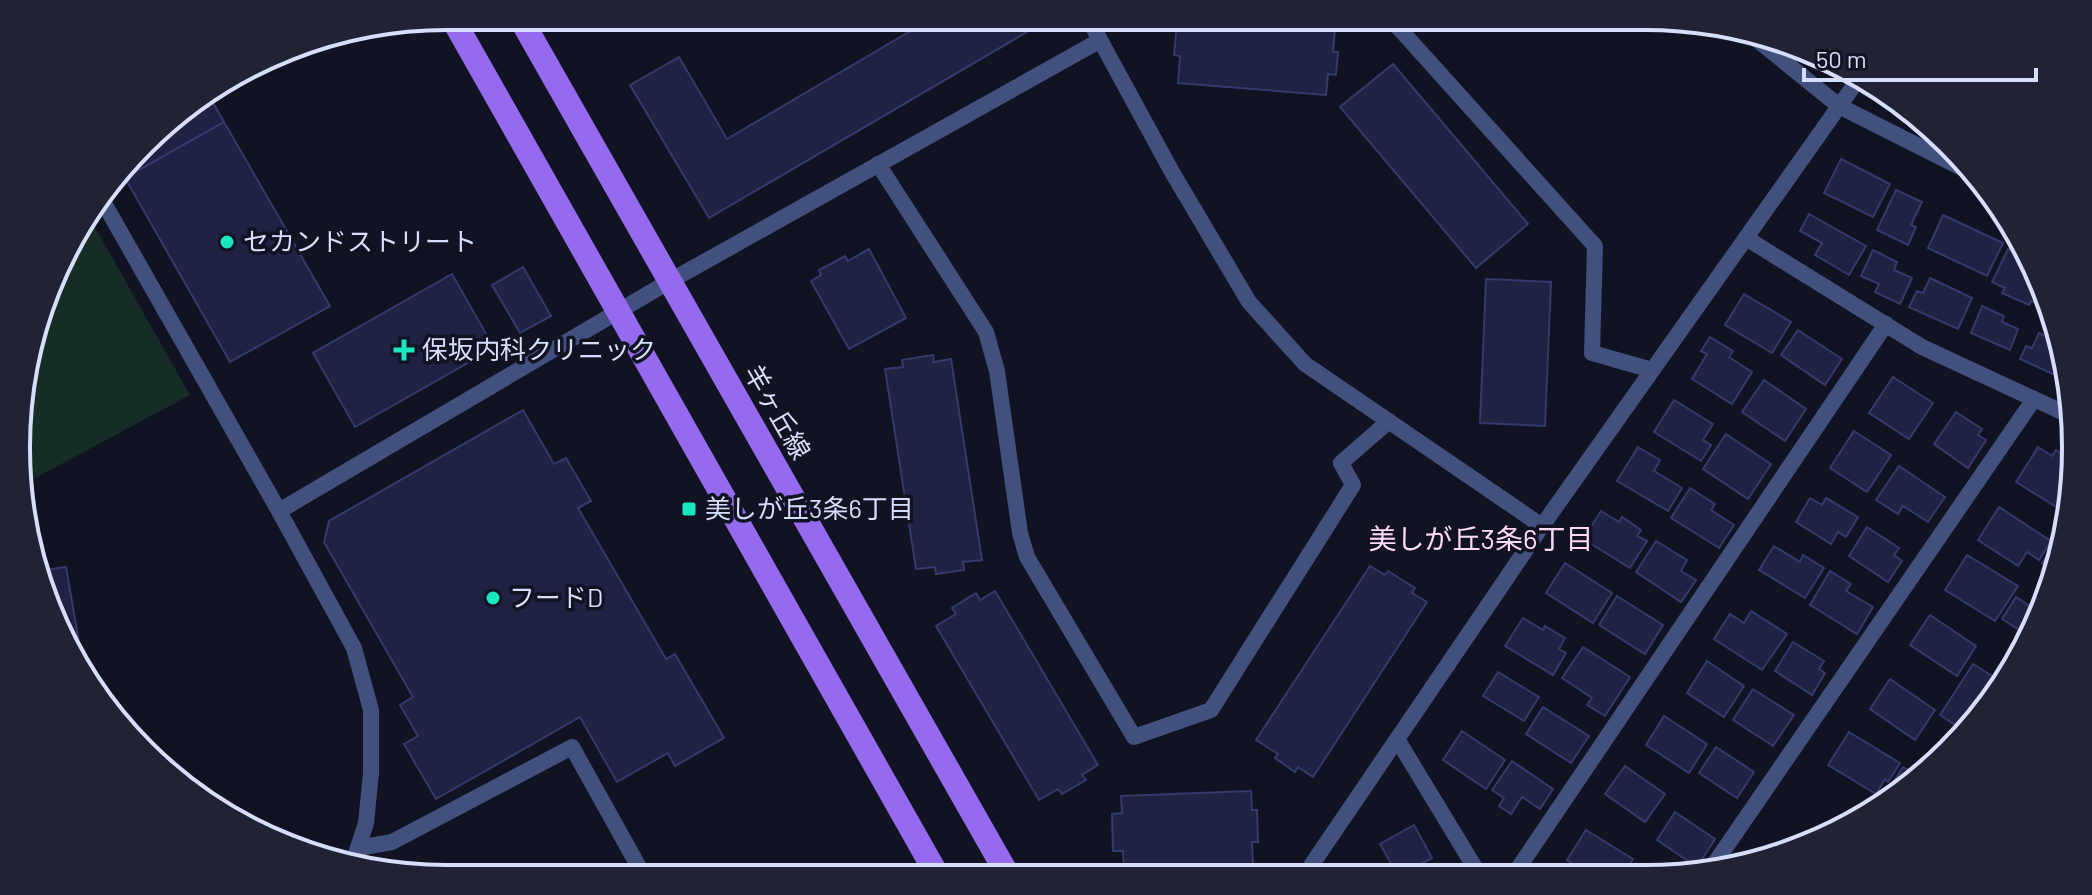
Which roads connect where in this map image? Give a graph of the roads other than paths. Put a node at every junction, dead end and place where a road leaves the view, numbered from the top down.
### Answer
1 (459, 30) edge
2 (527, 30) edge
3 (1094, 30) edge
4 (1401, 30) edge
5 (1099, 41) junction
6 (1768, 49) edge
7 (1853, 86) edge
8 (1839, 106) junction
9 (1948, 161) edge
10 (878, 164) junction
11 (106, 207) edge
12 (1746, 238) junction
13 (670, 281) junction
14 (618, 311) junction
15 (1886, 324) junction
16 (1652, 370) junction
17 (2034, 399) junction
18 (2060, 411) edge
19 (1389, 421) junction
20 (279, 511) junction
21 (1542, 526) junction
22 (1397, 739) junction
23 (355, 855) edge
24 (1718, 858) edge
25 (638, 865) edge
26 (932, 865) edge
27 (1002, 865) edge
28 (1311, 865) edge
29 (1473, 865) edge
30 (1520, 865) edge

1 - 14 main road
2 - 13 main road, 羊ヶ丘線
3 - 5 street
4 - 16 street
5 - 10 street
5 - 19 street
6 - 8 street
7 - 8 street
8 - 9 street
8 - 12 street
10 - 13 street
10 - 19 street
11 - 20 street
12 - 15 street
12 - 16 street
13 - 14 street
13 - 27 main road, 羊ヶ丘線
14 - 20 street
14 - 26 main road
15 - 17 street
15 - 30 street
16 - 21 street
17 - 18 street
17 - 24 street
19 - 21 street
20 - 23 street
21 - 22 street
22 - 28 street
22 - 29 street
23 - 25 street

